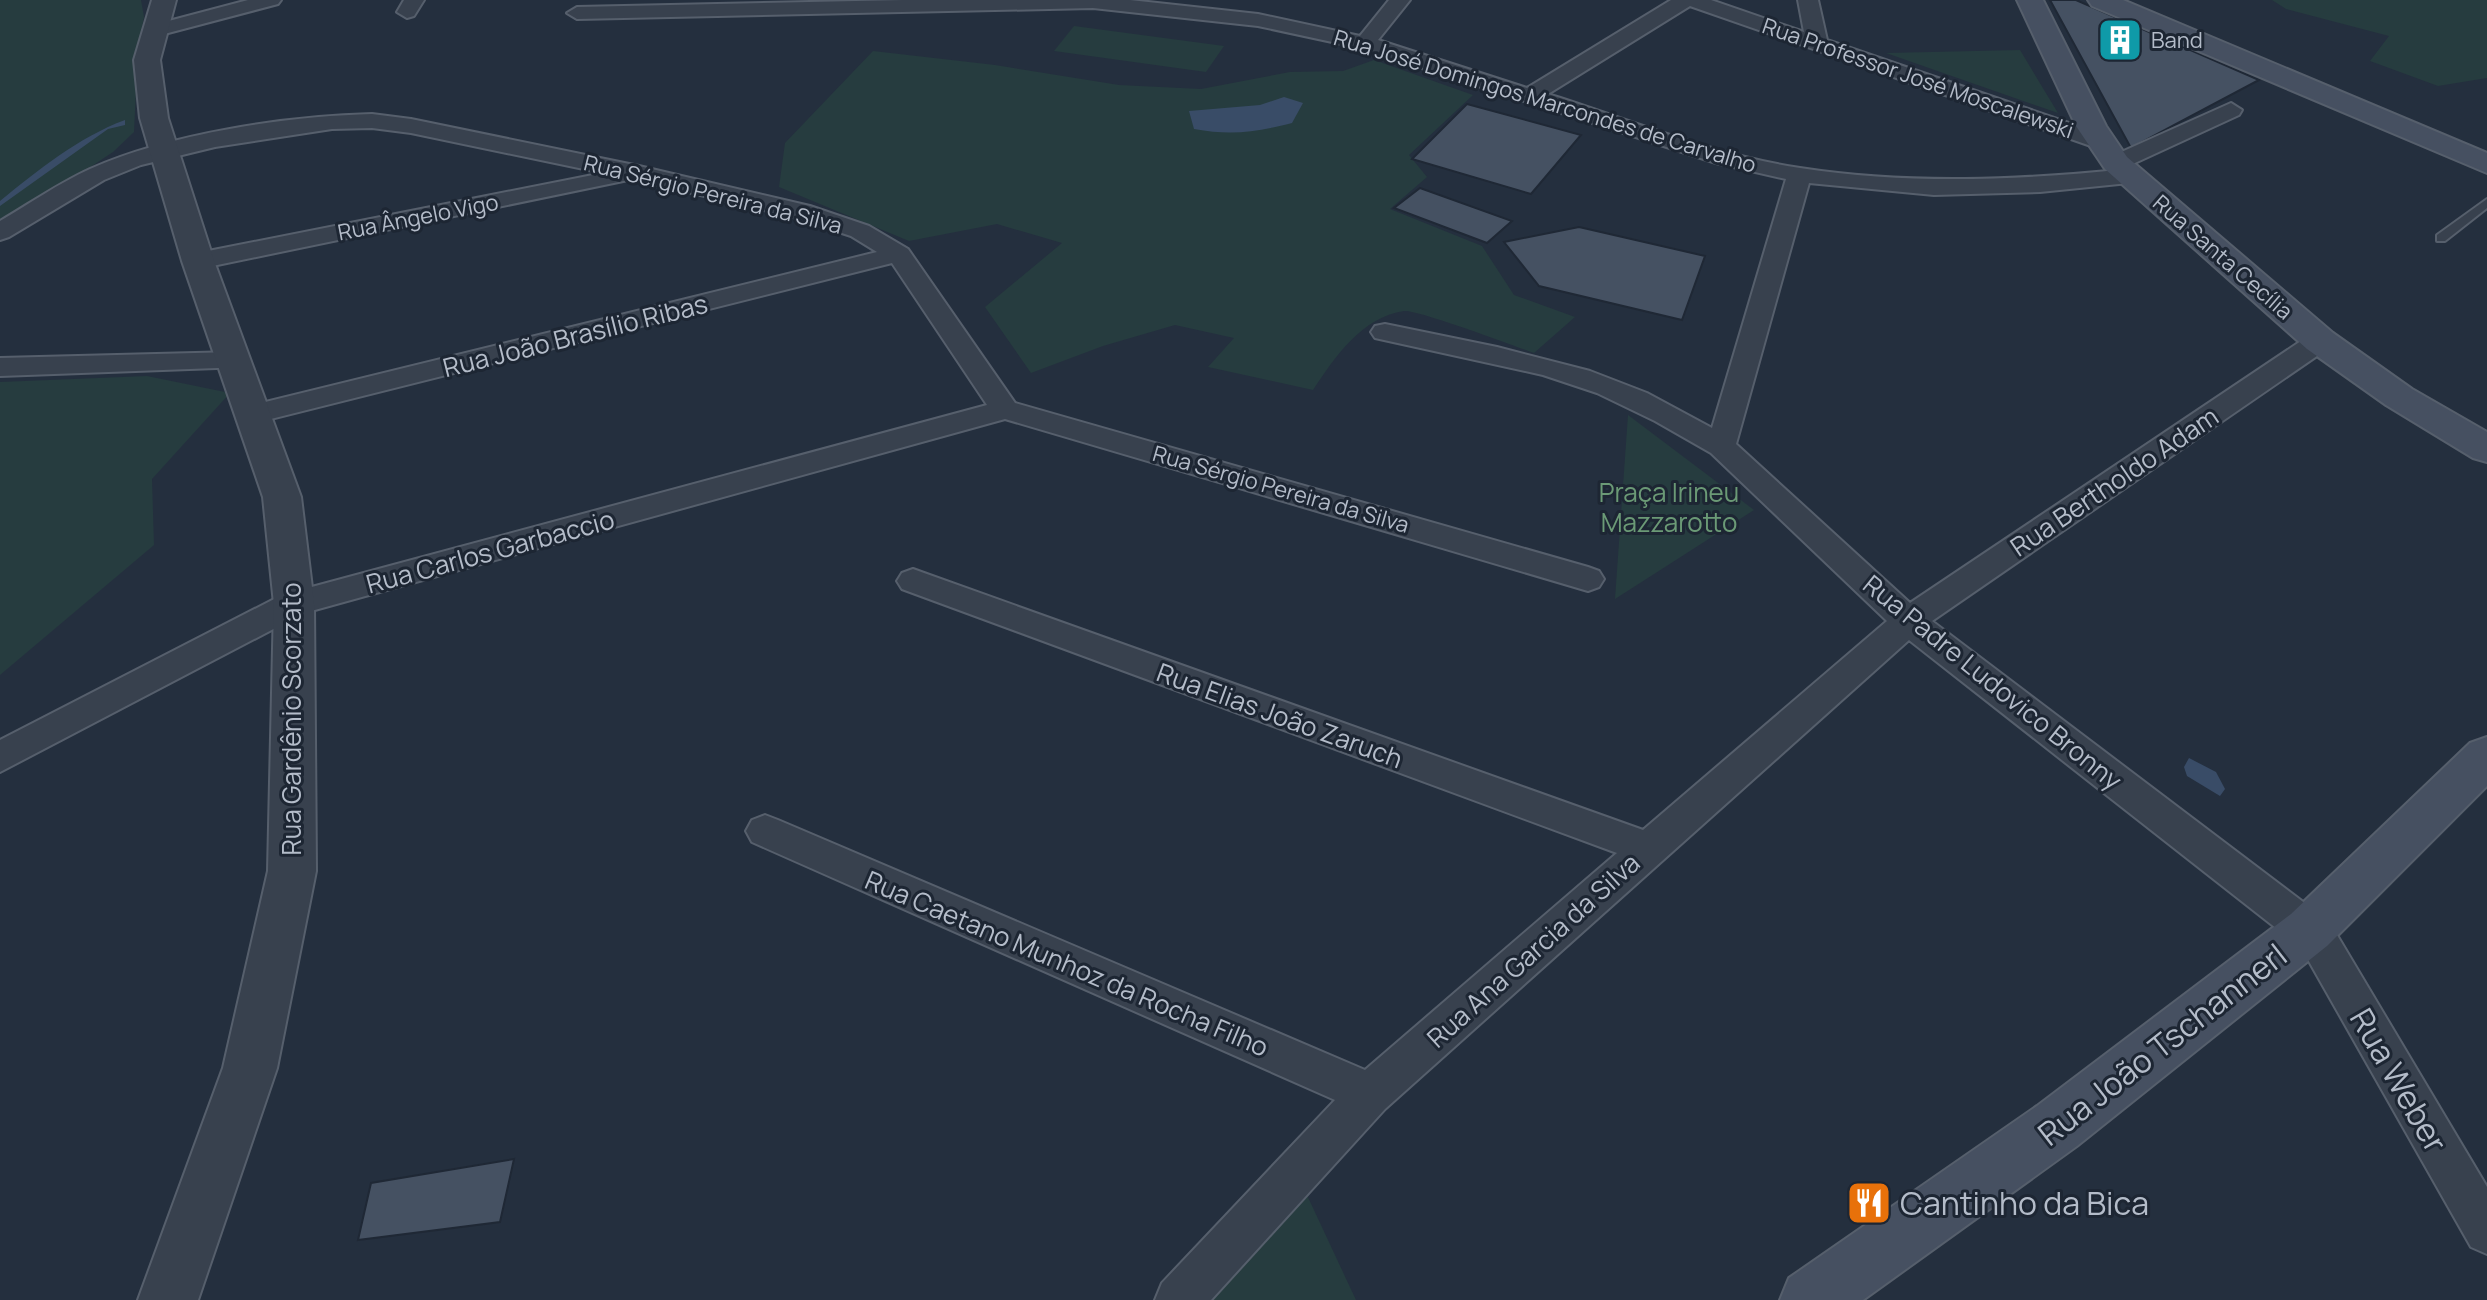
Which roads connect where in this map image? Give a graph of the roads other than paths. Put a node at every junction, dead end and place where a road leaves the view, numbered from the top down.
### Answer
1 (164, 0) edge
2 (271, 0) edge
3 (1400, 0) edge
4 (1685, 0) edge
5 (1692, 0) edge
6 (1808, 0) edge
7 (2030, 0) edge
8 (2101, 0) edge
9 (577, 13) dead end
10 (153, 31) junction
11 (1817, 42) junction
12 (1365, 43) junction
13 (1531, 95) junction
14 (2231, 110) dead end
15 (163, 151) junction
16 (2115, 160) junction
17 (2487, 164) edge
18 (639, 173) junction
19 (1799, 175) junction
20 (2487, 202) edge
21 (0, 232) edge
22 (2441, 238) dead end
23 (899, 254) junction
24 (198, 261) junction
25 (1385, 332) dead end
26 (2320, 341) junction
27 (234, 361) junction
28 (0, 367) edge
29 (1005, 410) junction
30 (251, 415) junction
31 (1721, 446) junction
32 (2487, 449) edge
33 (1588, 579) dead end
34 (913, 581) dead end
35 (294, 604) junction
36 (1908, 621) junction
37 (2487, 756) edge
38 (0, 757) edge
39 (765, 831) dead end
40 (1647, 848) junction
41 (2309, 930) junction
42 (1370, 1094) junction
43 (2487, 1231) edge
44 (168, 1300) edge
45 (1179, 1300) edge
46 (1811, 1300) edge

1 - 10 street, Rua Gardênio Scorzato
2 - 10 street
3 - 12 street
4 - 13 street
5 - 11 street, Rua Professor José Moscalewski
6 - 11 street
7 - 16 main road, Rua Santa Cecília
8 - 17 main road
9 - 12 street, Rua José Domingos Marcondes de Carvalho
10 - 15 street, Rua Gardênio Scorzato
11 - 16 street, Rua Professor José Moscalewski
12 - 13 street, Rua José Domingos Marcondes de Carvalho
13 - 19 street, Rua José Domingos Marcondes de Carvalho
14 - 16 street, Rua José Domingos Marcondes de Carvalho
15 - 18 street, Rua Sérgio Pereira da Silva
15 - 21 street, Rua Sérgio Pereira da Silva
15 - 24 street, Rua Gardênio Scorzato
16 - 19 street, Rua José Domingos Marcondes de Carvalho
16 - 26 main road, Rua Santa Cecília
18 - 23 street, Rua Sérgio Pereira da Silva
18 - 24 street, Rua Ângelo Vigo
19 - 31 street
20 - 22 lane
23 - 29 street, Rua Sérgio Pereira da Silva
23 - 30 street, Rua João Brasílio Ribas
24 - 27 street, Rua Gardênio Scorzato
25 - 31 street, Rua Padre Ludovico Bronny
26 - 32 main road, Rua Santa Cecília
26 - 36 street, Rua Bertholdo Adam
27 - 28 street
27 - 30 street, Rua Gardênio Scorzato
29 - 33 street, Rua Sérgio Pereira da Silva
29 - 35 street, Rua Carlos Garbaccio
30 - 35 street, Rua Gardênio Scorzato
31 - 36 street, Rua Padre Ludovico Bronny
34 - 40 street, Rua Elias João Zaruch
35 - 38 street, Rua Carlos Garbaccio
35 - 44 street, Rua Gardênio Scorzato
36 - 40 street, Rua Ana Garcia da Silva
36 - 41 street, Rua Padre Ludovico Bronny
37 - 41 main road, Rua João Tschannerl
39 - 42 street, Rua Caetano Munhoz da Rocha Filho
40 - 42 street, Rua Ana Garcia da Silva
41 - 43 street, Rua Weber
41 - 46 main road, Rua João Tschannerl
42 - 45 street, Rua Ana Garcia da Silva

